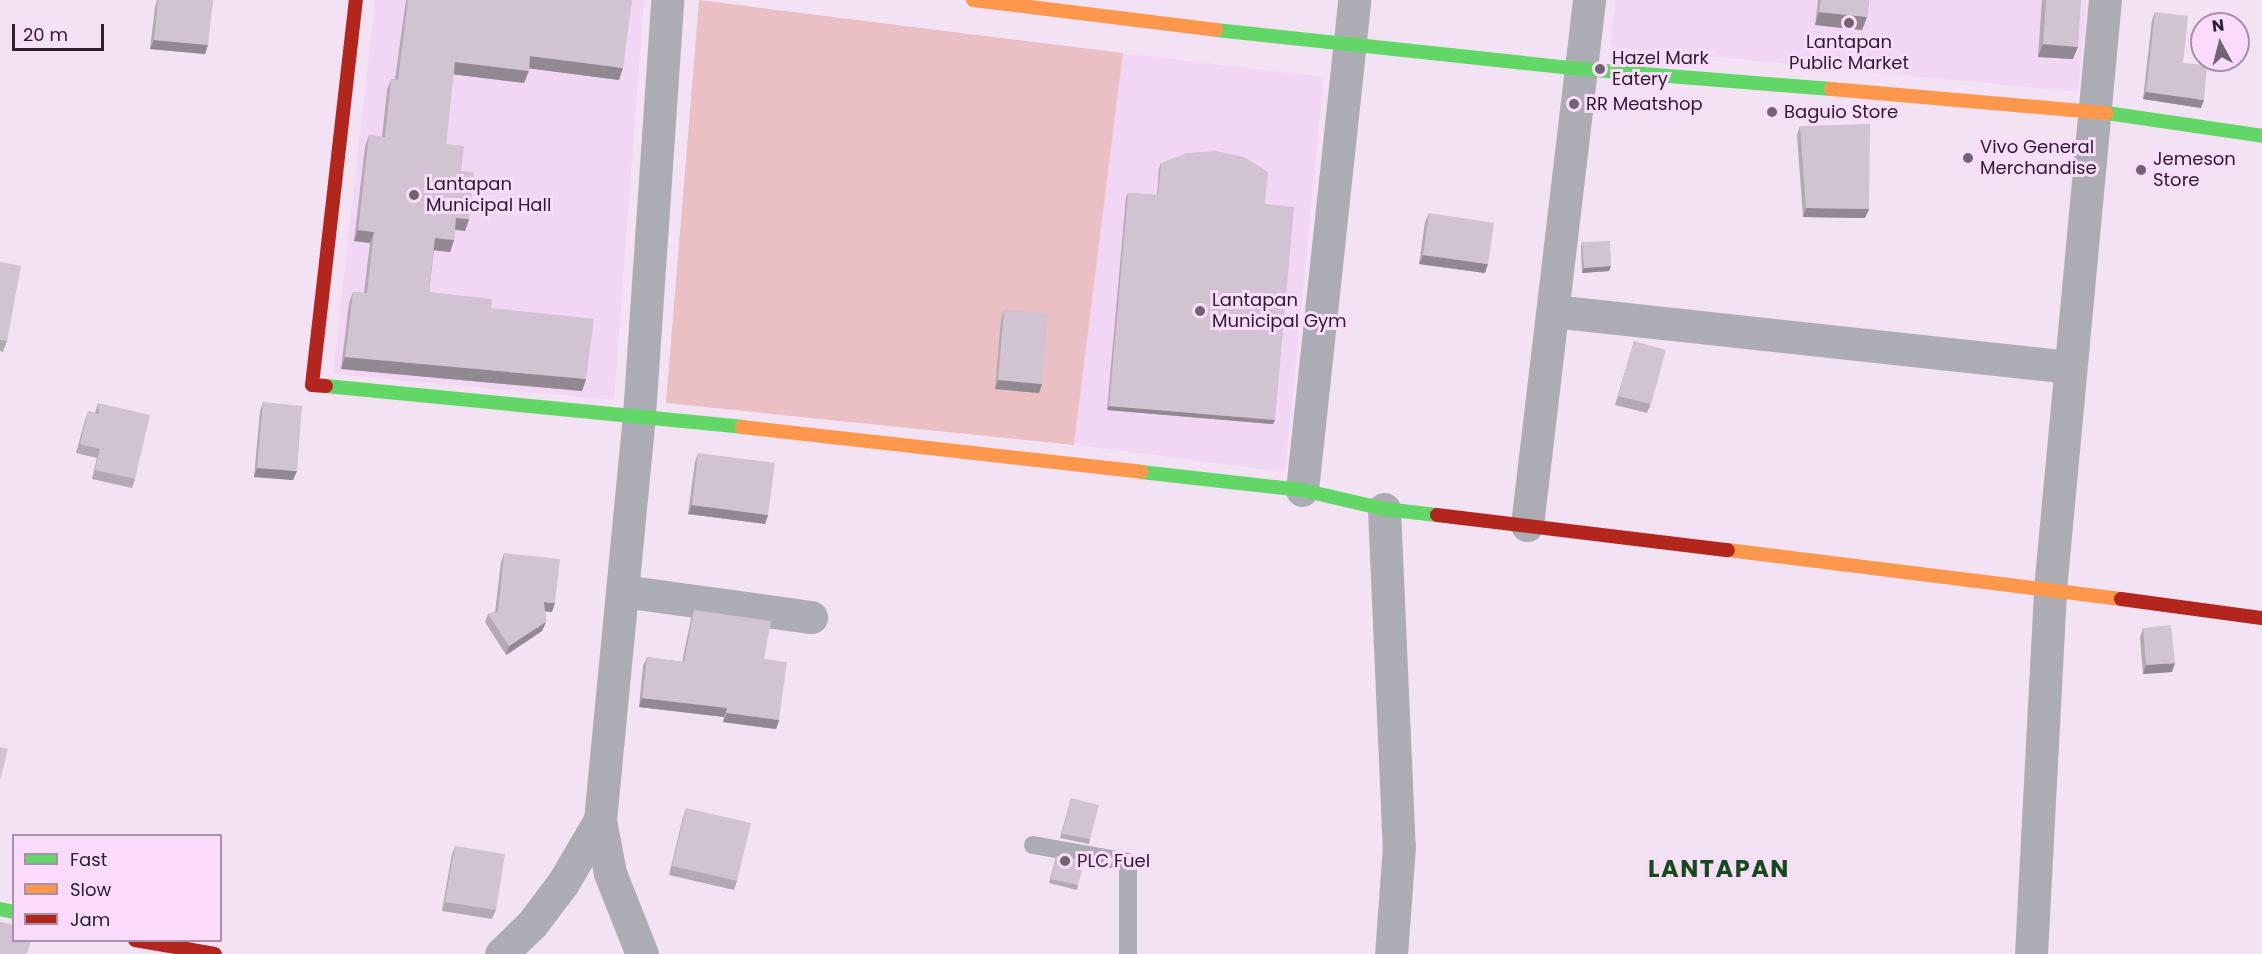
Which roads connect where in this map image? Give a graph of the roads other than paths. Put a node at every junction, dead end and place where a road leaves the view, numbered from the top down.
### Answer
1 (356, 0) edge
2 (668, 0) edge
3 (973, 0) edge
4 (1354, 0) edge
5 (1589, 0) edge
6 (2104, 0) edge
7 (1111, 9) edge
8 (1348, 45) junction
9 (1582, 69) junction
10 (2093, 111) junction
11 (2262, 136) edge
12 (1553, 311) junction
13 (2069, 367) junction
14 (639, 415) junction
15 (1302, 490) junction
16 (1384, 509) junction
17 (1527, 525) junction
18 (2050, 589) junction
19 (623, 591) junction
20 (811, 617) dead end
21 (2262, 618) edge
22 (600, 820) junction
23 (1033, 845) dead end
24 (146, 942) edge
25 (215, 954) edge
26 (501, 954) edge
27 (642, 954) edge
28 (1128, 954) edge
29 (1391, 954) edge
30 (2031, 954) edge

1 - 14 street
2 - 14 street
3 - 7 street
4 - 8 street
5 - 9 street
6 - 10 street
7 - 8 street
8 - 9 street
8 - 15 street
9 - 10 street
9 - 12 street
10 - 11 street
10 - 13 street
12 - 13 street
12 - 17 street
13 - 18 street
14 - 15 street
14 - 19 street
15 - 16 street
16 - 17 street
16 - 29 street
17 - 18 street
18 - 21 street
18 - 30 street
19 - 20 street
19 - 22 street
22 - 26 street
22 - 27 street
23 - 28 lane
24 - 25 street

